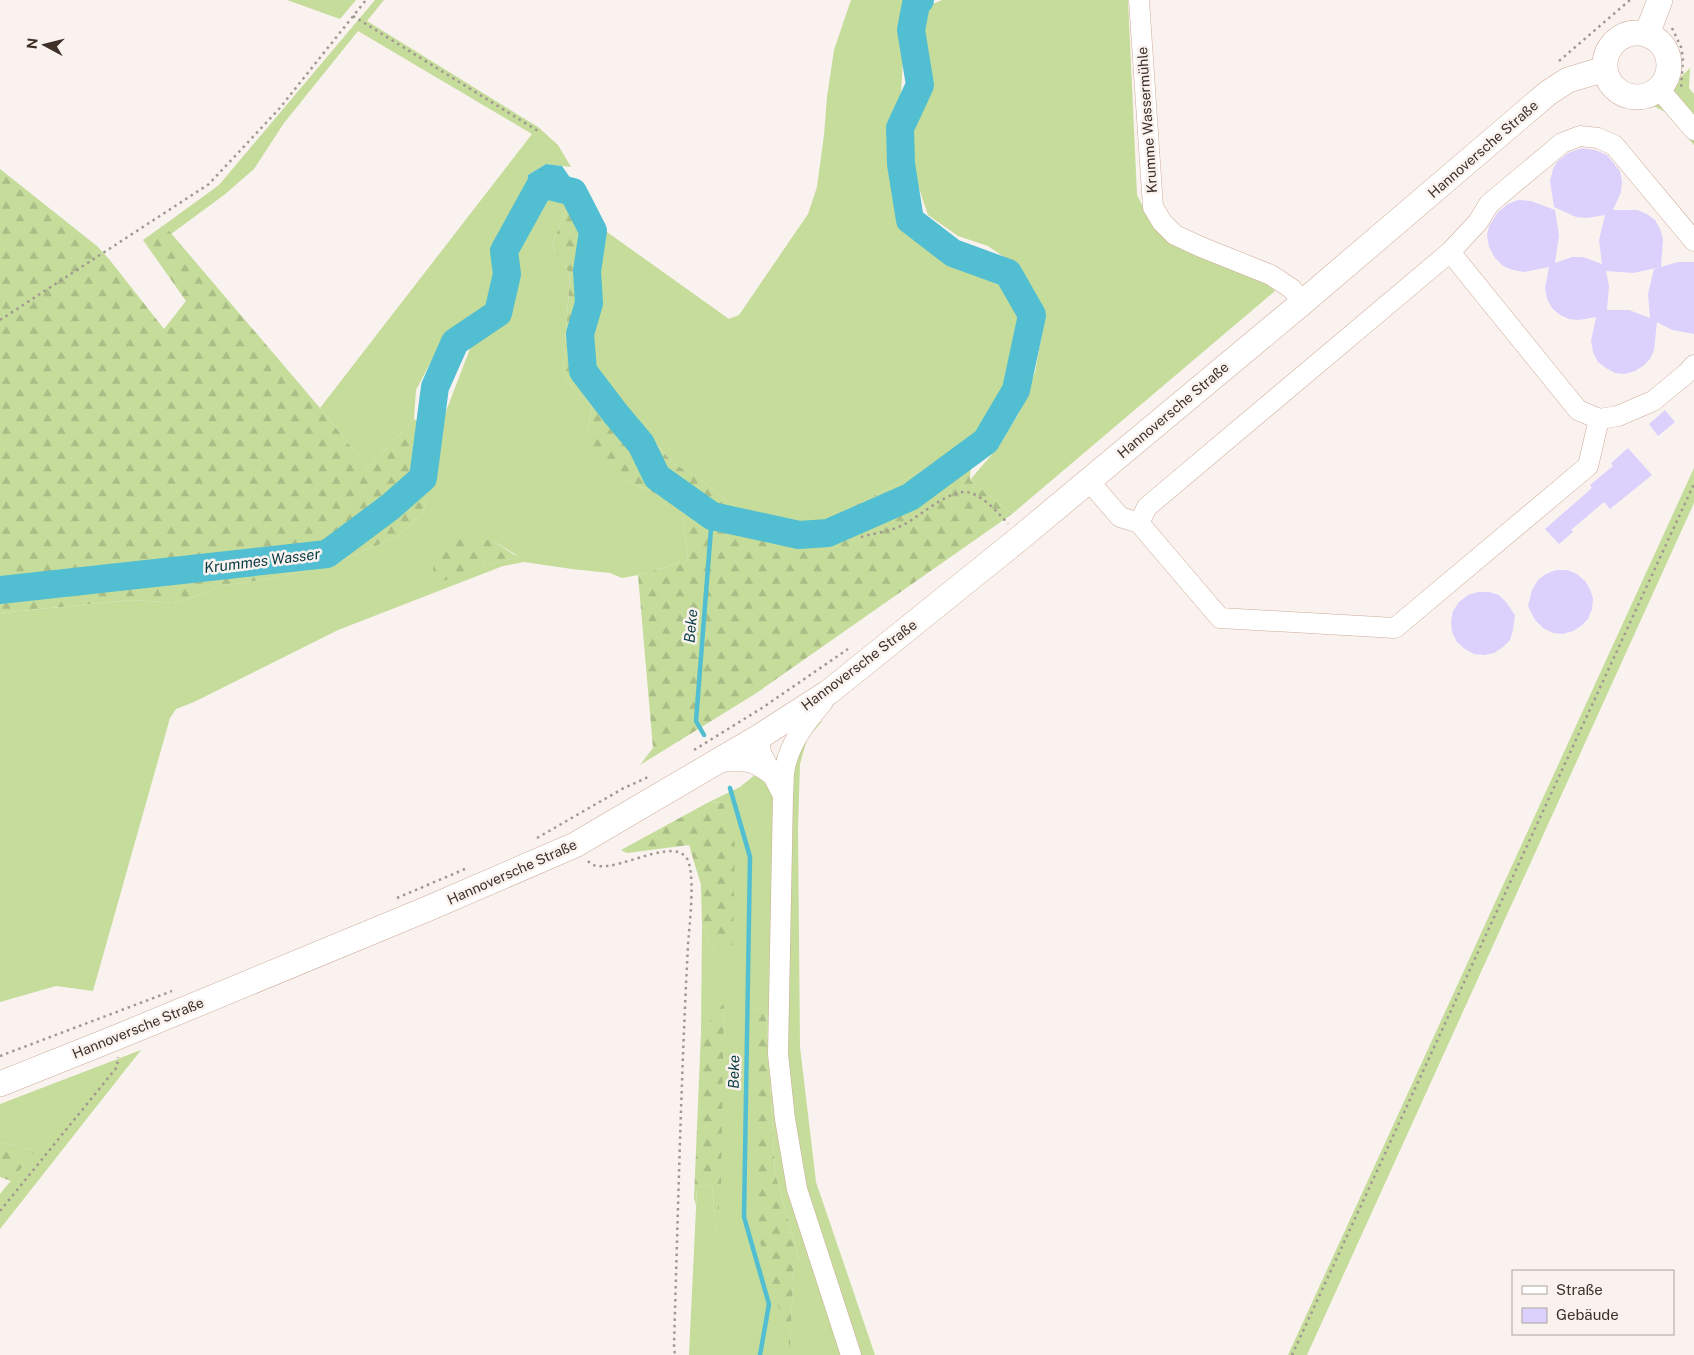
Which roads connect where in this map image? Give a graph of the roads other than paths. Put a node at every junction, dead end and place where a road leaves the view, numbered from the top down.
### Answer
1 (1139, 0) edge
2 (1654, 16) edge
3 (1605, 69) junction
4 (1659, 89) junction
5 (1694, 130) edge
6 (1694, 241) edge
7 (1450, 252) junction
8 (1302, 303) junction
9 (1694, 365) edge
10 (1599, 419) junction
11 (1089, 481) junction
12 (1139, 523) junction
13 (829, 692) junction
14 (759, 737) junction
15 (719, 762) junction
16 (778, 771) junction
17 (0, 1084) edge
18 (851, 1355) edge

1 - 8 street, Krumme Wassermühle
2 - 3 main road
2 - 4 main road
3 - 4 main road
3 - 8 main road, Hannoversche Straße
4 - 5 street
6 - 7 street
7 - 10 street
7 - 12 street
8 - 11 main road, Hannoversche Straße
9 - 10 street
10 - 12 street
11 - 12 street
11 - 13 main road, Hannoversche Straße
13 - 14 main road, Hannoversche Straße
13 - 16 street
14 - 15 main road, Hannoversche Straße
14 - 16 street
15 - 16 street
15 - 17 main road, Hannoversche Straße
16 - 18 street

